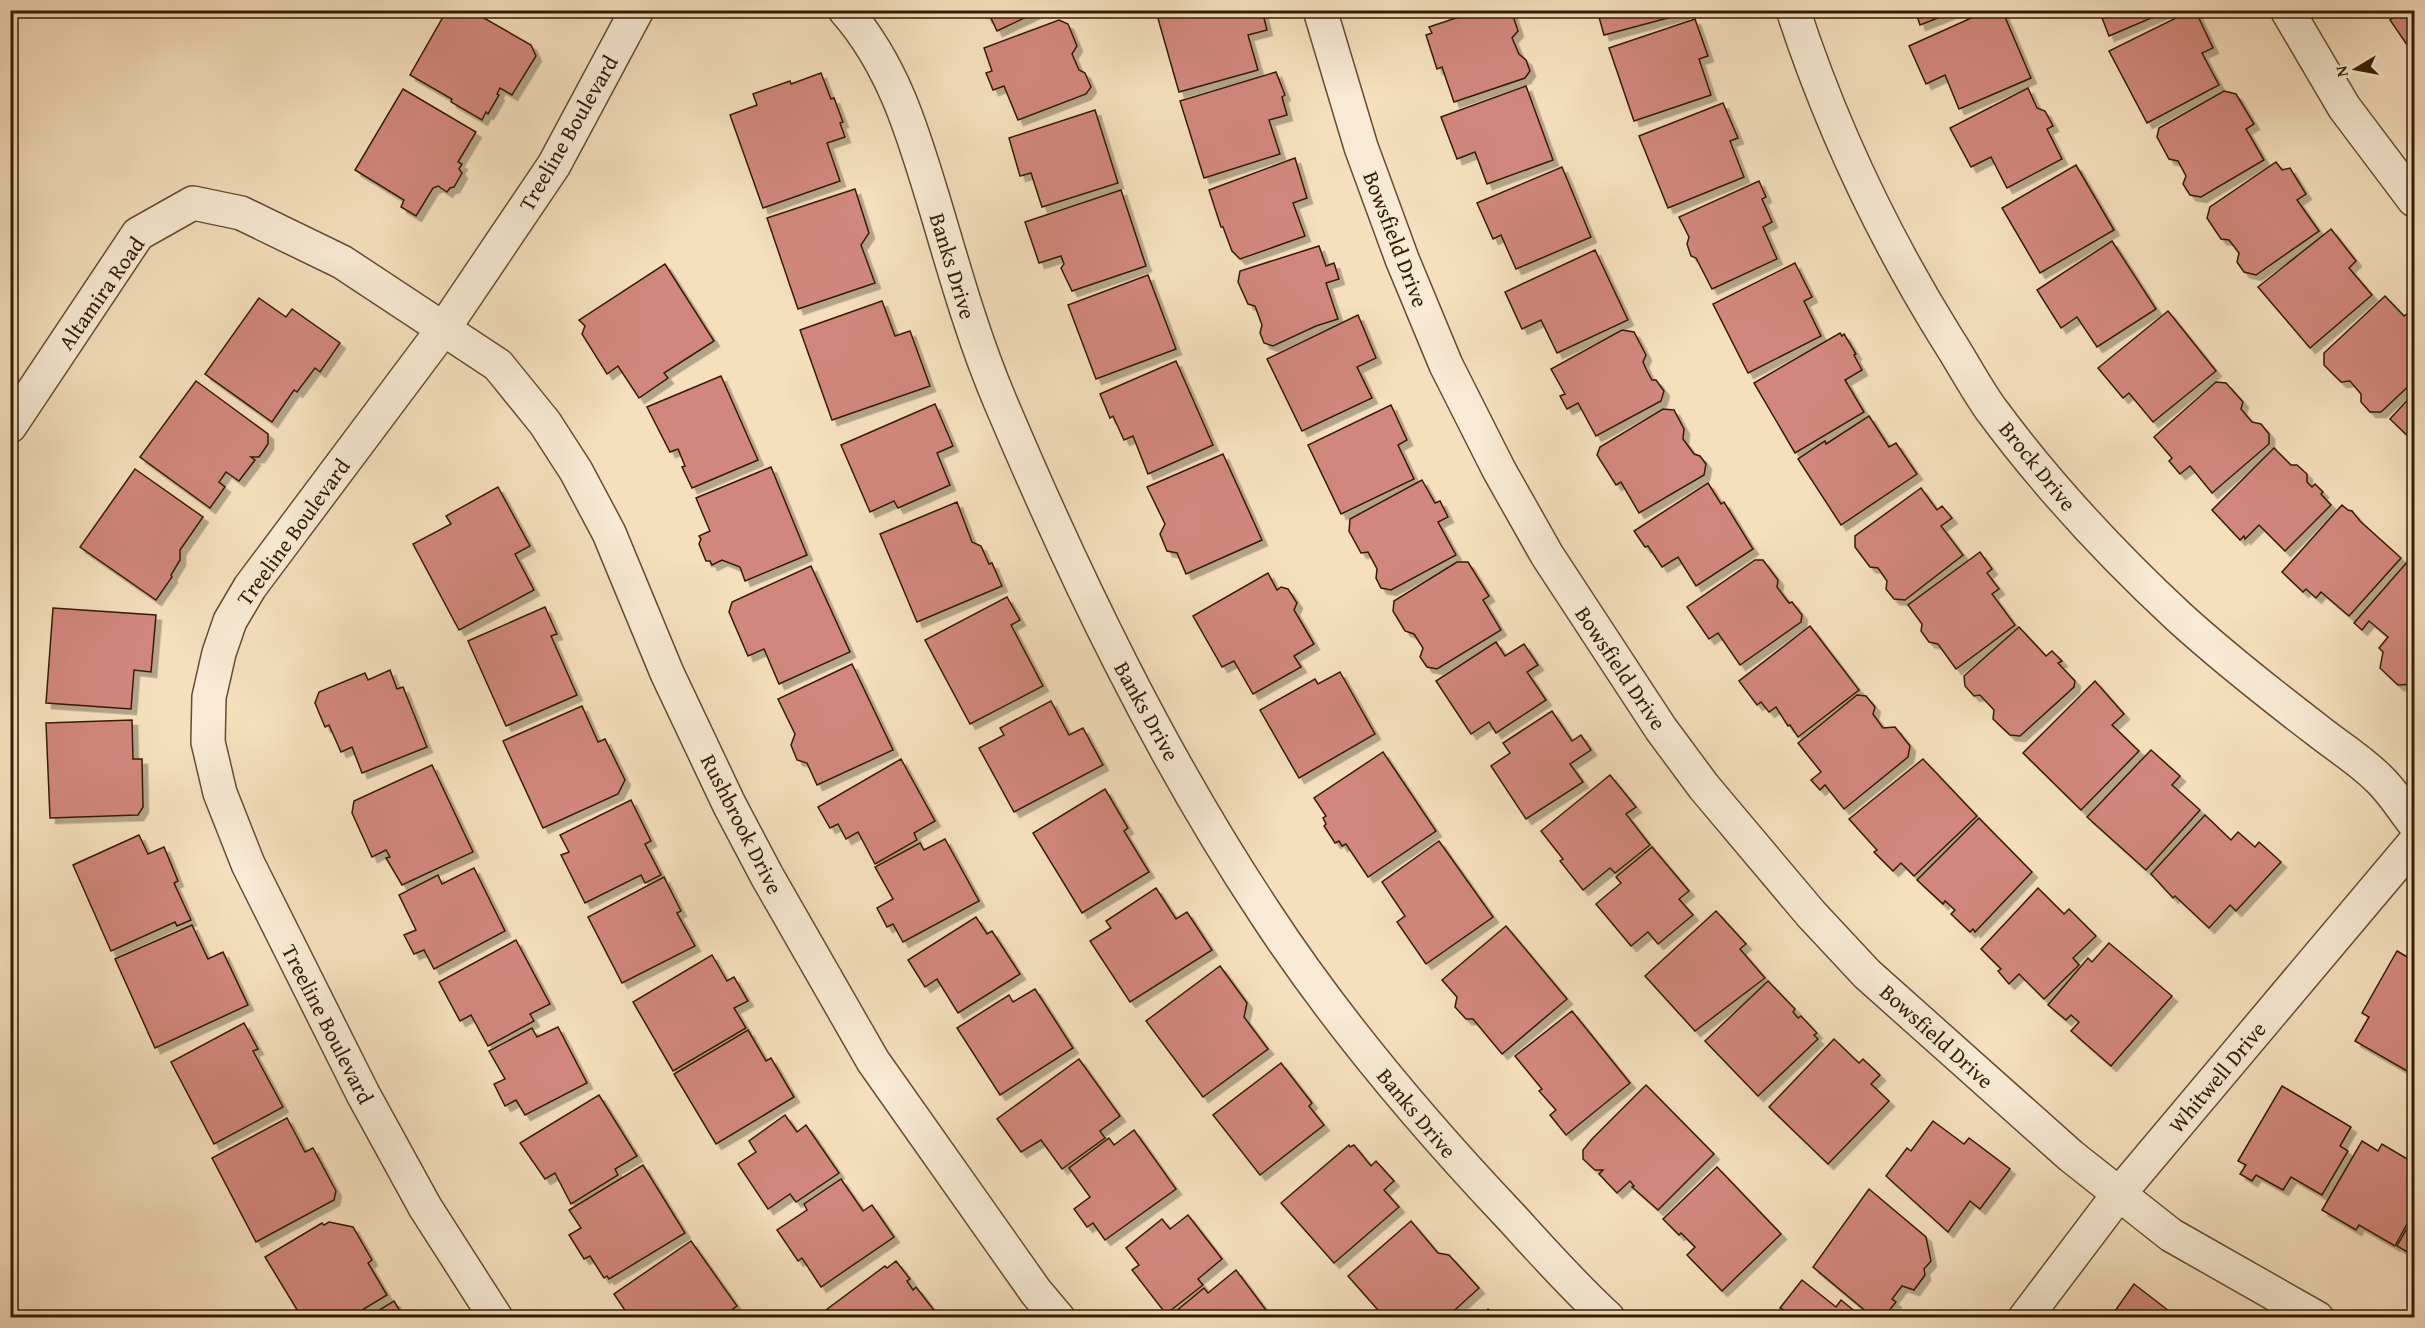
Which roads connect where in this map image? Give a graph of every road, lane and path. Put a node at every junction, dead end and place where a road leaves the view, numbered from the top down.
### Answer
1 (637, 10) edge
2 (845, 10) edge
3 (1320, 10) edge
4 (1793, 10) edge
5 (2287, 10) edge
6 (2415, 200) edge
7 (444, 328) junction
8 (10, 426) edge
9 (2415, 823) edge
10 (2415, 843) edge
11 (2118, 1194) junction
12 (496, 1317) edge
13 (1058, 1317) edge
14 (1608, 1317) edge
15 (2025, 1317) edge
16 (2318, 1317) edge

1 - 7 street, Treeline Boulevard
2 - 14 street, Banks Drive
3 - 11 street, Bowsfield Drive
4 - 9 street, Brock Drive
5 - 6 street
7 - 8 street, Altamira Road
7 - 12 street, Treeline Boulevard
7 - 13 street, Rushbrook Drive
10 - 11 street, Whitwell Drive
11 - 15 street, Whitwell Drive
11 - 16 street, Bowsfield Drive

